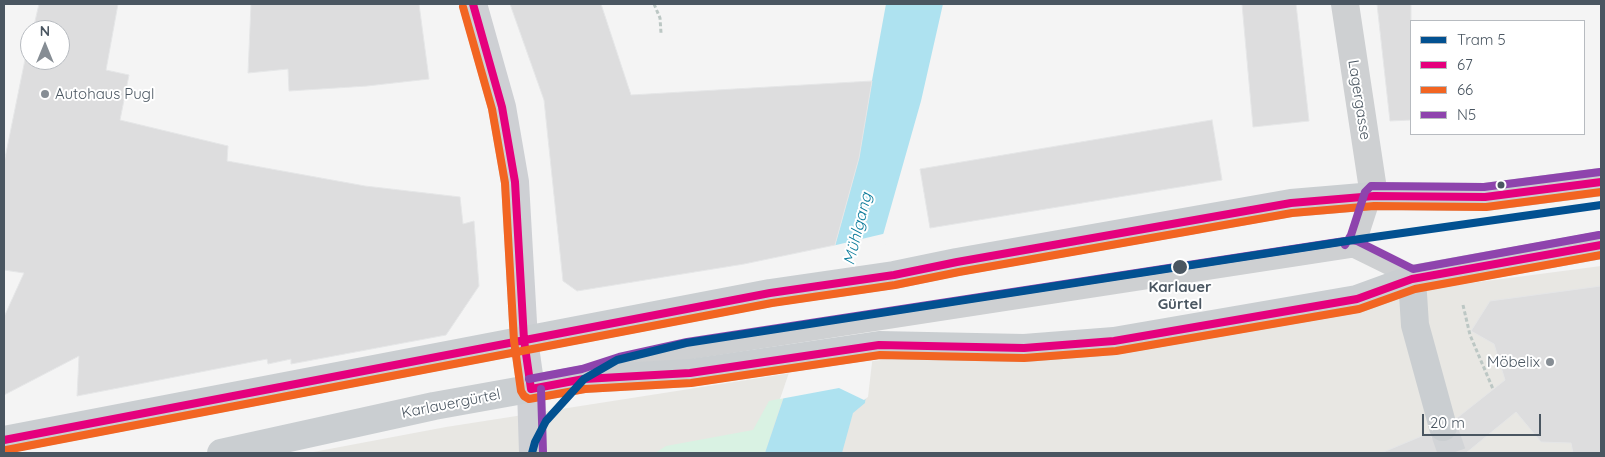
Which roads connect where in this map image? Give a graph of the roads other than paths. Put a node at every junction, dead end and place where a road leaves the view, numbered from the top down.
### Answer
1 (473, 4) edge
2 (1345, 4) edge
3 (1601, 182) edge
4 (1374, 196) junction
5 (1601, 245) edge
6 (1353, 250) junction
7 (1412, 279) junction
8 (882, 334) junction
9 (524, 340) junction
10 (531, 389) junction
11 (1443, 427) tunnel mouth
12 (4, 440) edge
13 (221, 453) edge
14 (533, 453) edge

1 - 9 main road
2 - 4 street, Lagergasse
3 - 4 main road
4 - 6 lane
4 - 9 main road
5 - 7 main road, Karlauergürtel
6 - 7 lane
6 - 8 lane
7 - 8 main road, Karlauergürtel
7 - 11 main road
8 - 10 main road, Karlauergürtel
9 - 10 main road
9 - 12 main road
10 - 13 main road, Karlauergürtel
10 - 14 main road

